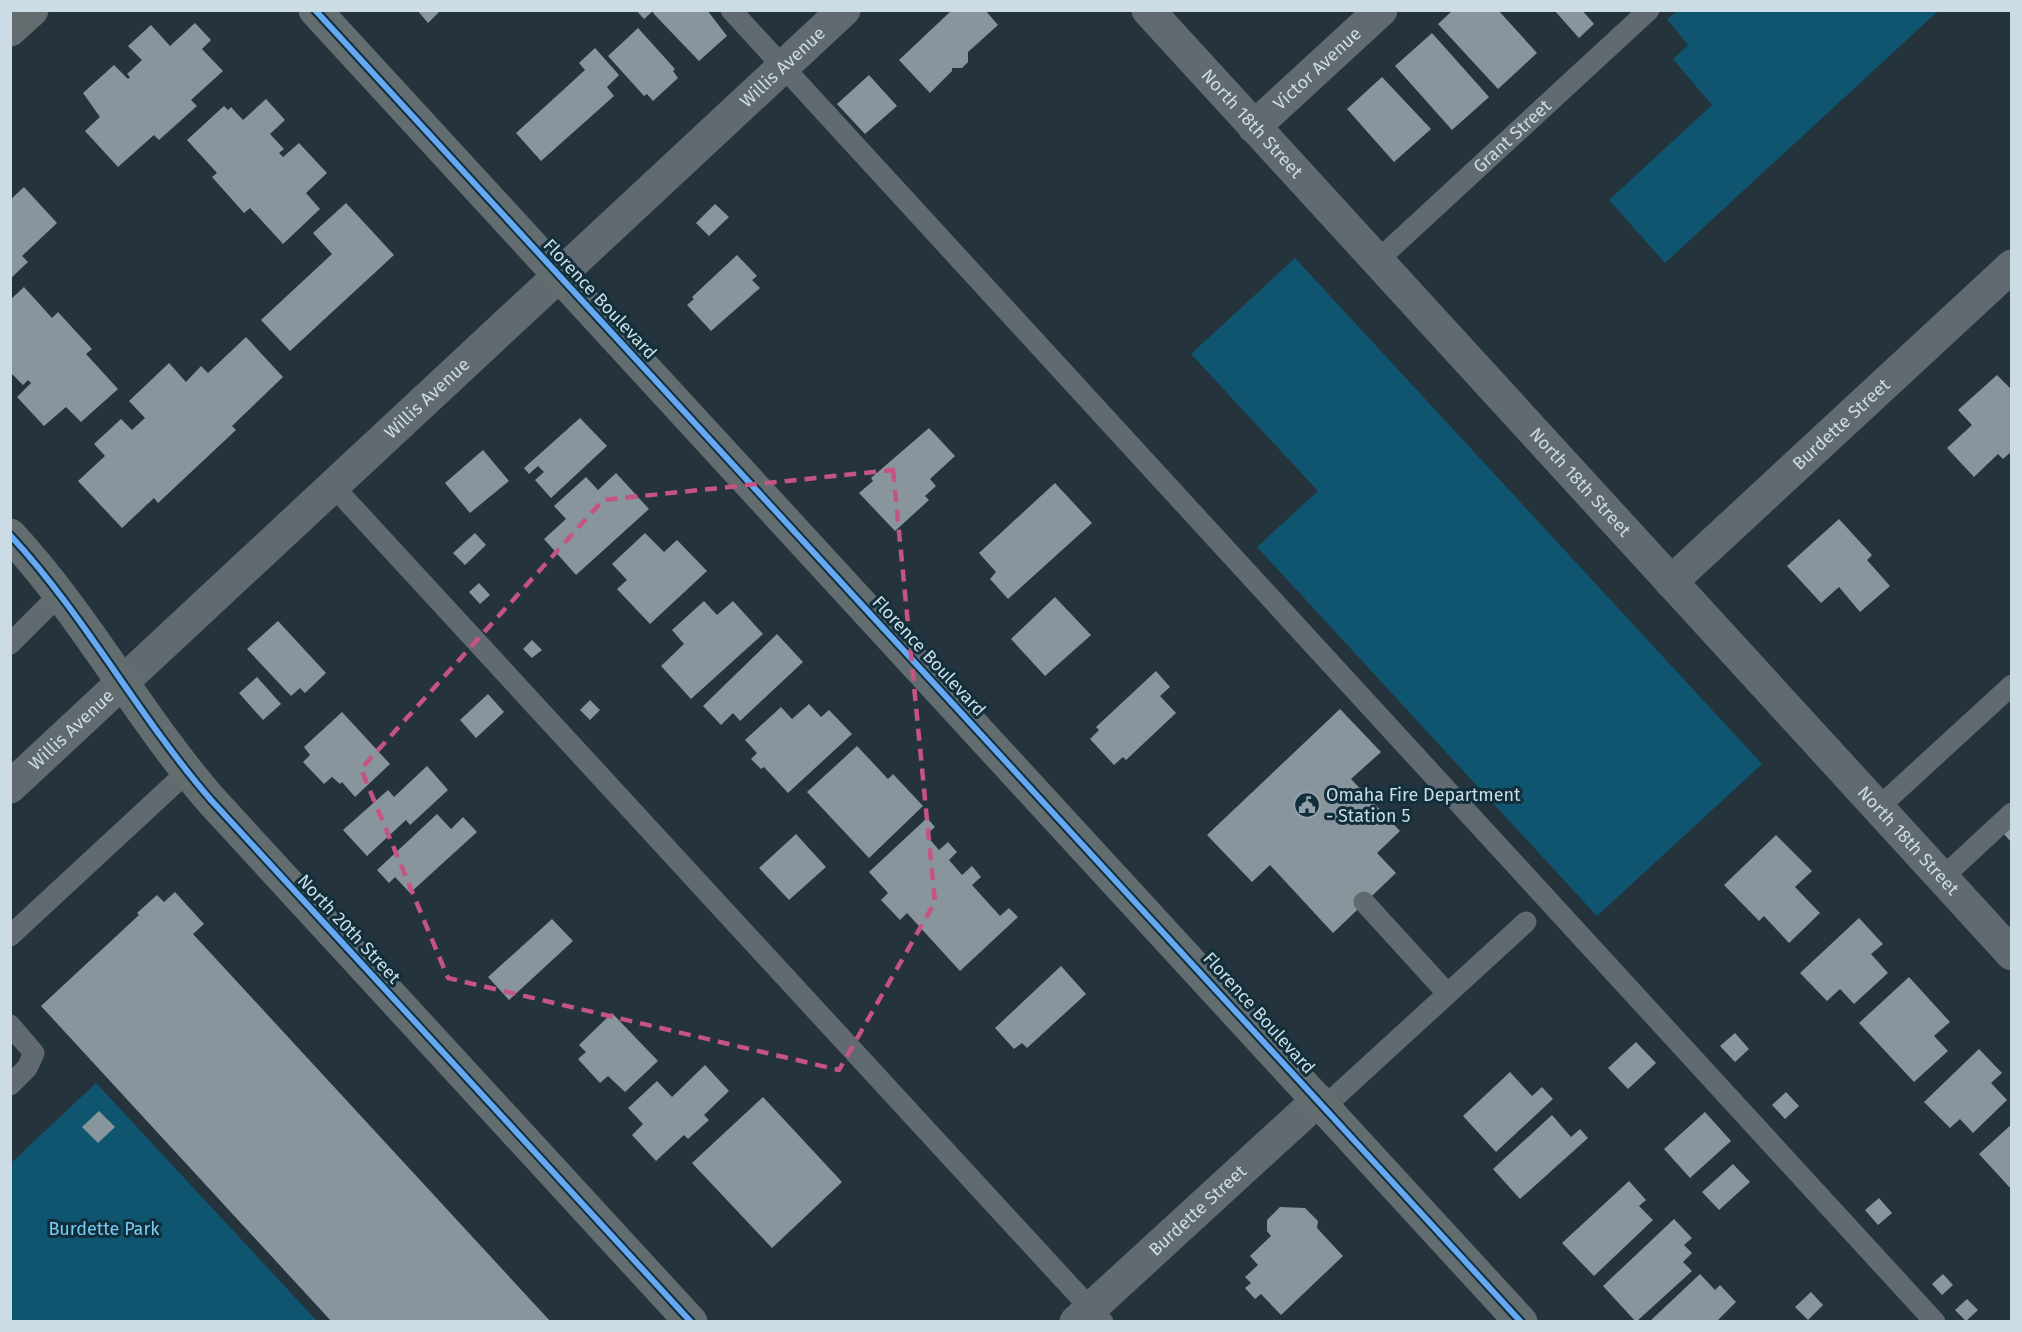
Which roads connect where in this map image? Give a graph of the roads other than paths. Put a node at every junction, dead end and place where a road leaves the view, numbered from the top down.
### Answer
1 (32, 10) edge
2 (315, 10) edge
3 (731, 10) edge
4 (844, 10) edge
5 (1148, 10) edge
6 (1381, 10) edge
7 (1649, 10) edge
8 (10, 30) edge
9 (783, 66) junction
10 (1254, 127) junction
11 (1377, 261) junction
12 (2012, 266) edge
13 (559, 277) junction
14 (334, 487) junction
15 (10, 535) edge
16 (1671, 582) junction
17 (60, 594) junction
18 (10, 644) edge
19 (123, 683) junction
20 (2012, 685) edge
21 (187, 772) junction
22 (10, 787) edge
23 (1878, 808) junction
24 (2012, 813) edge
25 (1942, 878) junction
26 (1364, 902) dead end
27 (1526, 922) dead end
28 (10, 936) edge
29 (2012, 954) edge
30 (1447, 993) junction
31 (10, 1025) edge
32 (10, 1085) edge
33 (1321, 1104) junction
34 (1090, 1317) edge
35 (691, 1322) edge
36 (1521, 1322) edge
37 (1935, 1322) edge

1 - 8 street
2 - 13 street, Florence Boulevard
3 - 9 lane
4 - 9 street, Willis Avenue
5 - 10 street, North 18th Street
6 - 10 street, Victor Avenue
7 - 11 lane, Grant Street
9 - 13 street, Willis Avenue
9 - 37 lane
10 - 11 street, North 18th Street
11 - 16 street, North 18th Street
12 - 16 street, Burdette Street
13 - 14 street, Willis Avenue
13 - 33 street, Florence Boulevard
14 - 19 street, Willis Avenue
14 - 34 lane
15 - 17 street, North 20th Street
16 - 23 street, North 18th Street
17 - 18 lane
17 - 19 street, North 20th Street
19 - 21 street, North 20th Street
19 - 22 street, Willis Avenue
20 - 23 lane
21 - 28 lane
21 - 35 street, North 20th Street
23 - 25 street, North 18th Street
24 - 25 lane
25 - 29 street, North 18th Street
26 - 30 lane
27 - 30 lane, Burdette Street
30 - 33 lane, Burdette Street
31 - 32 lane
33 - 34 street, Burdette Street
33 - 36 street, Florence Boulevard

